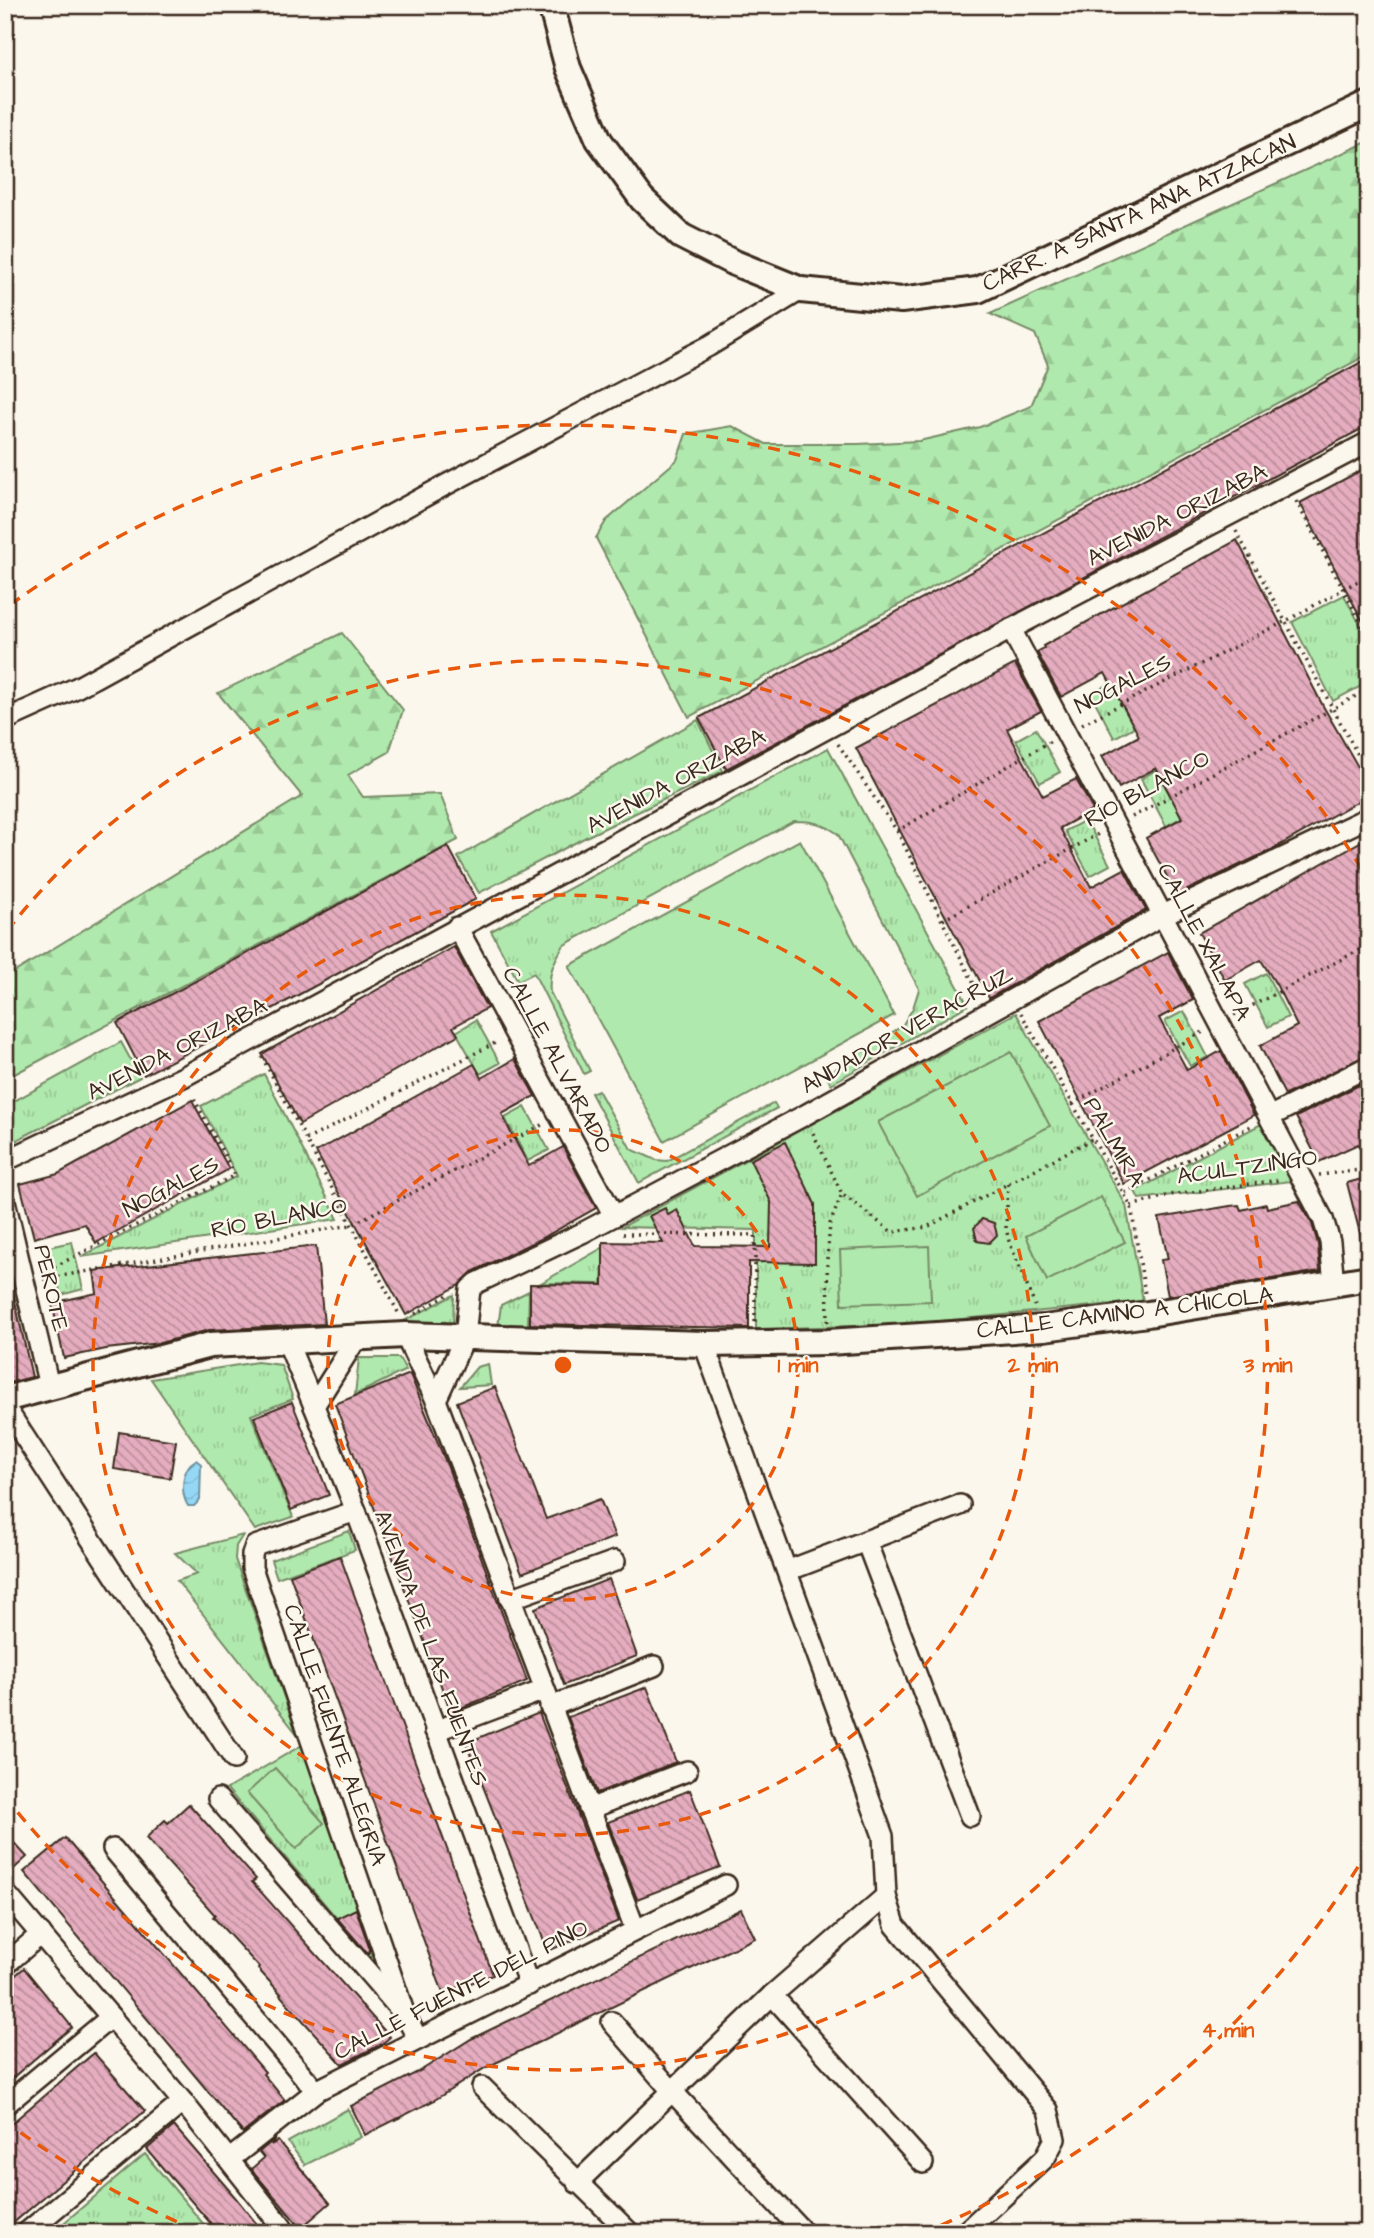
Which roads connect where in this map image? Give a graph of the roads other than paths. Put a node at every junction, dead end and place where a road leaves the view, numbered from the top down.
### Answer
1 (551, 5) edge
2 (1369, 104) edge
3 (801, 290) junction
4 (1369, 442) edge
5 (1010, 629) junction
6 (5, 720) edge
7 (1369, 817) edge
8 (1163, 915) junction
9 (457, 927) junction
10 (1369, 1066) edge
11 (1271, 1116) junction
12 (5, 1161) edge
13 (5, 1201) edge
14 (617, 1225) junction
15 (1369, 1278) edge
16 (1334, 1285) junction
17 (401, 1330) junction
18 (358, 1336) junction
19 (465, 1337) junction
20 (287, 1341) junction
21 (704, 1344) junction
22 (49, 1386) junction
23 (5, 1399) edge
24 (436, 1400) junction
25 (5, 1406) edge
26 (314, 1406) junction
27 (960, 1504) dead end
28 (356, 1511) junction
29 (866, 1541) junction
30 (615, 1561) dead end
31 (787, 1572) junction
32 (510, 1599) junction
33 (654, 1666) dead end
34 (547, 1698) junction
35 (435, 1731) junction
36 (234, 1759) dead end
37 (687, 1771) dead end
38 (218, 1799) dead end
39 (589, 1809) junction
40 (970, 1816) dead end
41 (113, 1849) dead end
42 (726, 1885) dead end
43 (8, 1896) dead end
44 (886, 1896) junction
45 (635, 1929) junction
46 (41, 1934) junction
47 (5, 1965) edge
48 (529, 1985) junction
49 (772, 1995) junction
50 (405, 2015) junction
51 (111, 2017) junction
52 (612, 2022) dead end
53 (418, 2039) junction
54 (482, 2087) dead end
55 (316, 2091) junction
56 (672, 2091) junction
57 (183, 2102) junction
58 (5, 2105) edge
59 (230, 2159) junction
60 (923, 2163) dead end
61 (577, 2183) junction
62 (282, 2227) dead end
63 (26, 2233) edge
64 (629, 2233) edge
65 (804, 2233) edge
66 (964, 2233) edge

1 - 3 street, CARR. A SANTA ANA ATZACAN
2 - 3 street, CARR. A SANTA ANA ATZACAN
3 - 6 street
4 - 5 street, AVENIDA ORIZABA
5 - 8 street, CALLE XALAPA
5 - 9 street, AVENIDA ORIZABA
7 - 8 street, ANDADOR VERACRUZ
8 - 11 street, CALLE XALAPA
8 - 14 street, ANDADOR VERACRUZ
9 - 12 street, AVENIDA ORIZABA
9 - 14 street, CALLE ALVARADO
10 - 11 street
11 - 16 street, CALLE XALAPA
13 - 22 street, PEROTE
14 - 19 street, ANDADOR VERACRUZ
15 - 16 street, CALLE CAMINO A CHICOLA
16 - 21 street, CALLE CAMINO A CHICOLA
17 - 18 street, CALLE CAMINO A CHICOLA
17 - 19 street, CALLE CAMINO A CHICOLA
17 - 24 street
18 - 20 street, CALLE CAMINO A CHICOLA
18 - 26 street
19 - 21 street, CALLE CAMINO A CHICOLA
19 - 24 street
20 - 22 street, CALLE CAMINO A CHICOLA
20 - 26 street, AVENIDA DE LAS FUENTES
21 - 31 street
22 - 23 street, CALLE CAMINO A CHICOLA
24 - 32 street
25 - 36 street
26 - 28 street, AVENIDA DE LAS FUENTES
27 - 29 street
28 - 35 street, AVENIDA DE LAS FUENTES
28 - 50 street, CALLE FUENTE ALEGRIA
29 - 31 street
29 - 40 street
30 - 32 street
31 - 44 street
32 - 34 street
33 - 34 street
34 - 35 street
34 - 39 street
35 - 48 street, AVENIDA DE LAS FUENTES
37 - 39 street
38 - 50 street
39 - 45 street
41 - 55 street
42 - 45 street, CALLE FUENTE DEL PINO
43 - 46 street
44 - 49 street
44 - 66 street
45 - 48 street, CALLE FUENTE DEL PINO
46 - 47 street
46 - 51 street
48 - 53 street, CALLE FUENTE DEL PINO
49 - 56 street
49 - 60 street
50 - 53 street, CALLE FUENTE ALEGRIA
51 - 57 street
51 - 58 street
52 - 56 street
53 - 55 street, CALLE FUENTE DEL PINO
54 - 61 street
55 - 59 street, CALLE FUENTE DEL PINO
56 - 61 street
56 - 65 street
57 - 59 street
57 - 63 street
59 - 62 street
61 - 64 street

